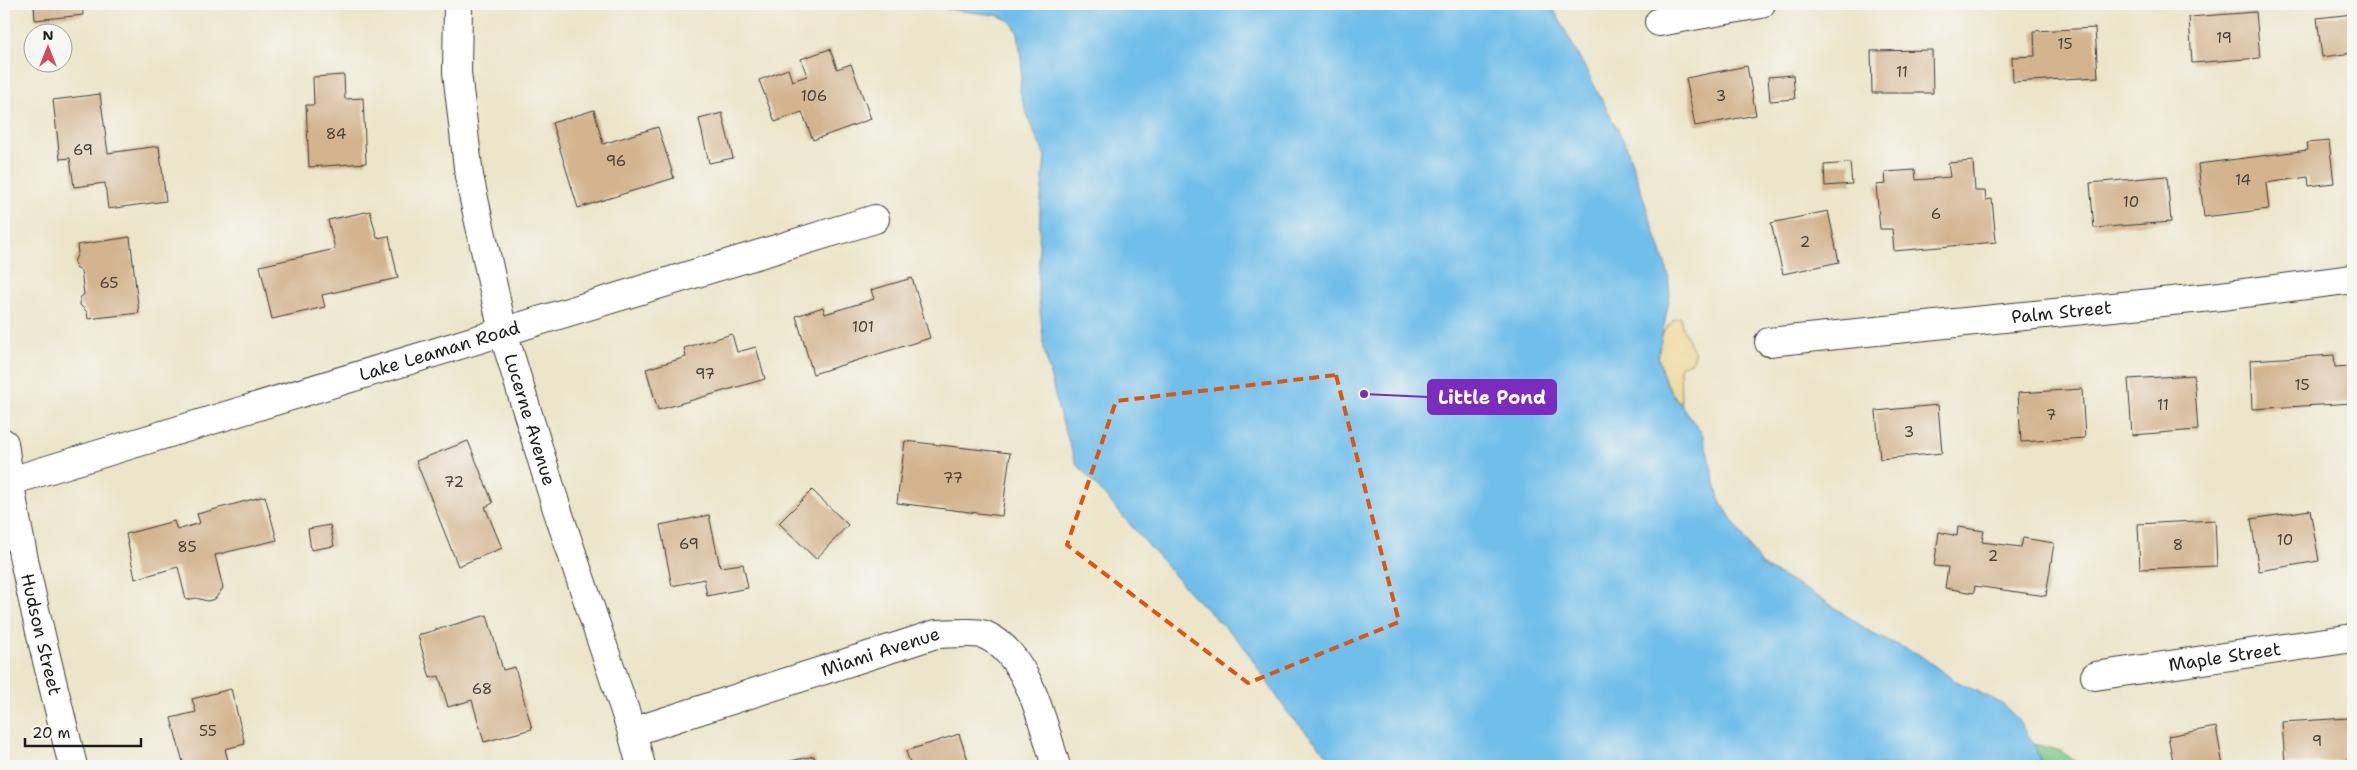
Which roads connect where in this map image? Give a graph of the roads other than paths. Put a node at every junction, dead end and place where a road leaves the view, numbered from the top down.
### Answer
1 (458, 4) edge
2 (1761, 4) edge
3 (1659, 22) dead end
4 (875, 219) dead end
5 (2353, 279) edge
6 (503, 332) junction
7 (1769, 342) dead end
8 (4, 443) edge
9 (6, 482) edge
10 (2353, 638) edge
11 (2095, 676) dead end
12 (632, 732) junction
13 (73, 766) edge
14 (641, 766) edge
15 (1056, 766) edge

1 - 6 street, Lucerne Avenue
2 - 3 street
4 - 6 street, Lake Leaman Road
5 - 7 street, Palm Street
6 - 9 street, Lake Leaman Road
6 - 12 street, Lucerne Avenue
8 - 9 street, Hudson Street
9 - 13 street, Hudson Street
10 - 11 street, Maple Street
12 - 14 street, Lucerne Avenue
12 - 15 street, Miami Avenue

